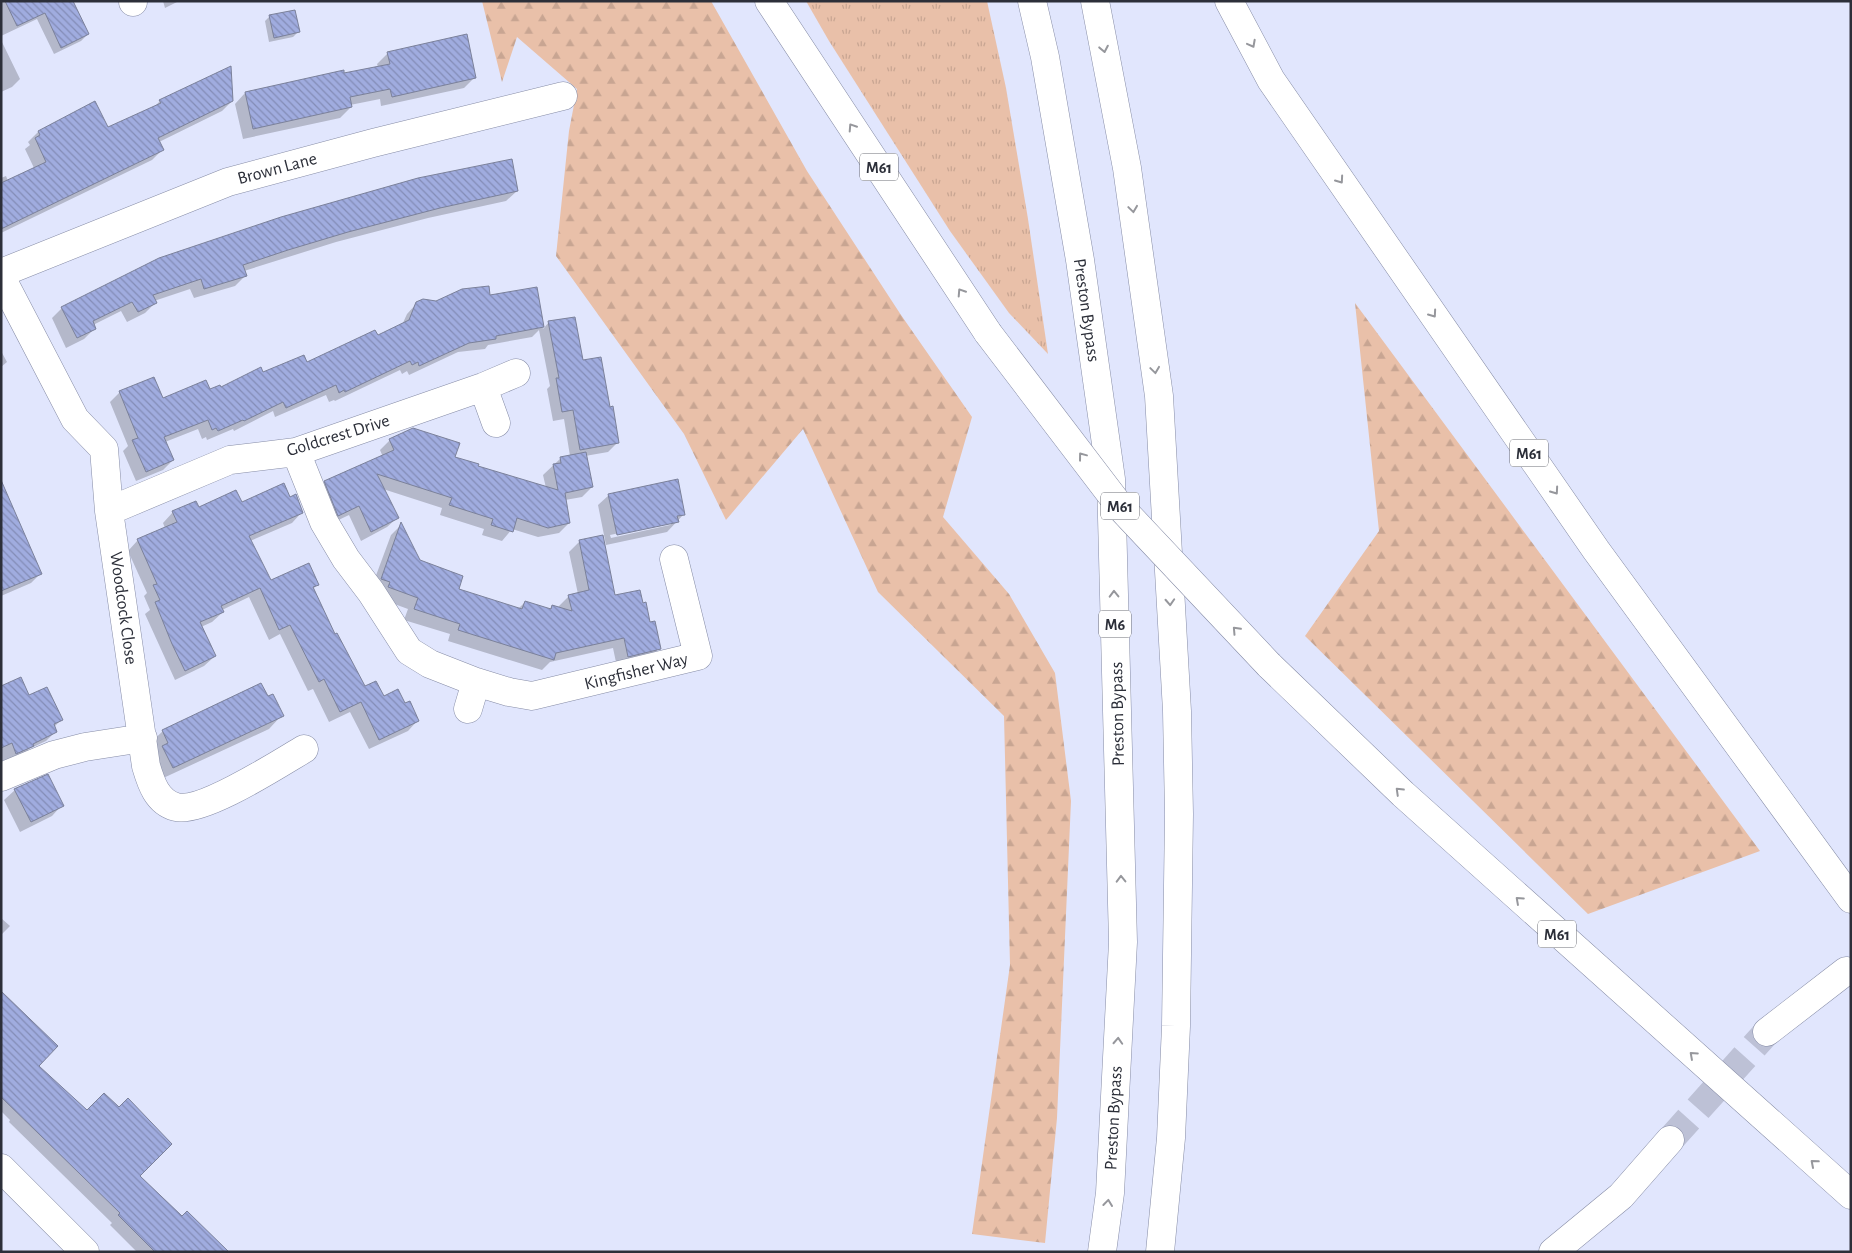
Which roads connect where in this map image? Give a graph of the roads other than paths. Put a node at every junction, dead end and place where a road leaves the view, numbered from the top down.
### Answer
1 (769, 1) edge
2 (1032, 1) edge
3 (1095, 1) edge
4 (1229, 1) edge
5 (563, 96) dead end
6 (1, 273) edge
7 (1, 277) edge
8 (516, 373) dead end
9 (483, 387) junction
10 (496, 423) dead end
11 (296, 452) junction
12 (110, 511) junction
13 (674, 559) dead end
14 (476, 682) junction
15 (468, 709) dead end
16 (143, 738) junction
17 (304, 749) dead end
18 (1, 777) edge
19 (1851, 899) edge
20 (1846, 971) dead end
21 (1767, 1032) tunnel mouth
22 (1670, 1140) tunnel mouth
23 (1, 1168) edge
24 (1851, 1195) edge
25 (85, 1252) edge
26 (1102, 1252) edge
27 (1160, 1252) edge
28 (1553, 1252) edge

24 -> 1 main road, M61, bridge
26 -> 2 main road, Preston Bypass / M6
3 -> 27 main road
4 -> 19 main road, M61
5 - 6 main road, Brown Lane
7 - 12 main road, Woodcock Close
8 - 9 main road, Goldcrest Drive
9 - 10 main road
9 - 11 main road, Goldcrest Drive
11 - 12 main road, Goldcrest Drive
11 - 14 main road, Kingfisher Way
12 - 16 main road, Woodcock Close
13 - 14 main road, Kingfisher Way
14 - 15 main road
16 - 17 main road, Woodcock Close
16 - 18 main road
20 - 21 main road
22 - 28 main road
23 - 25 main road

